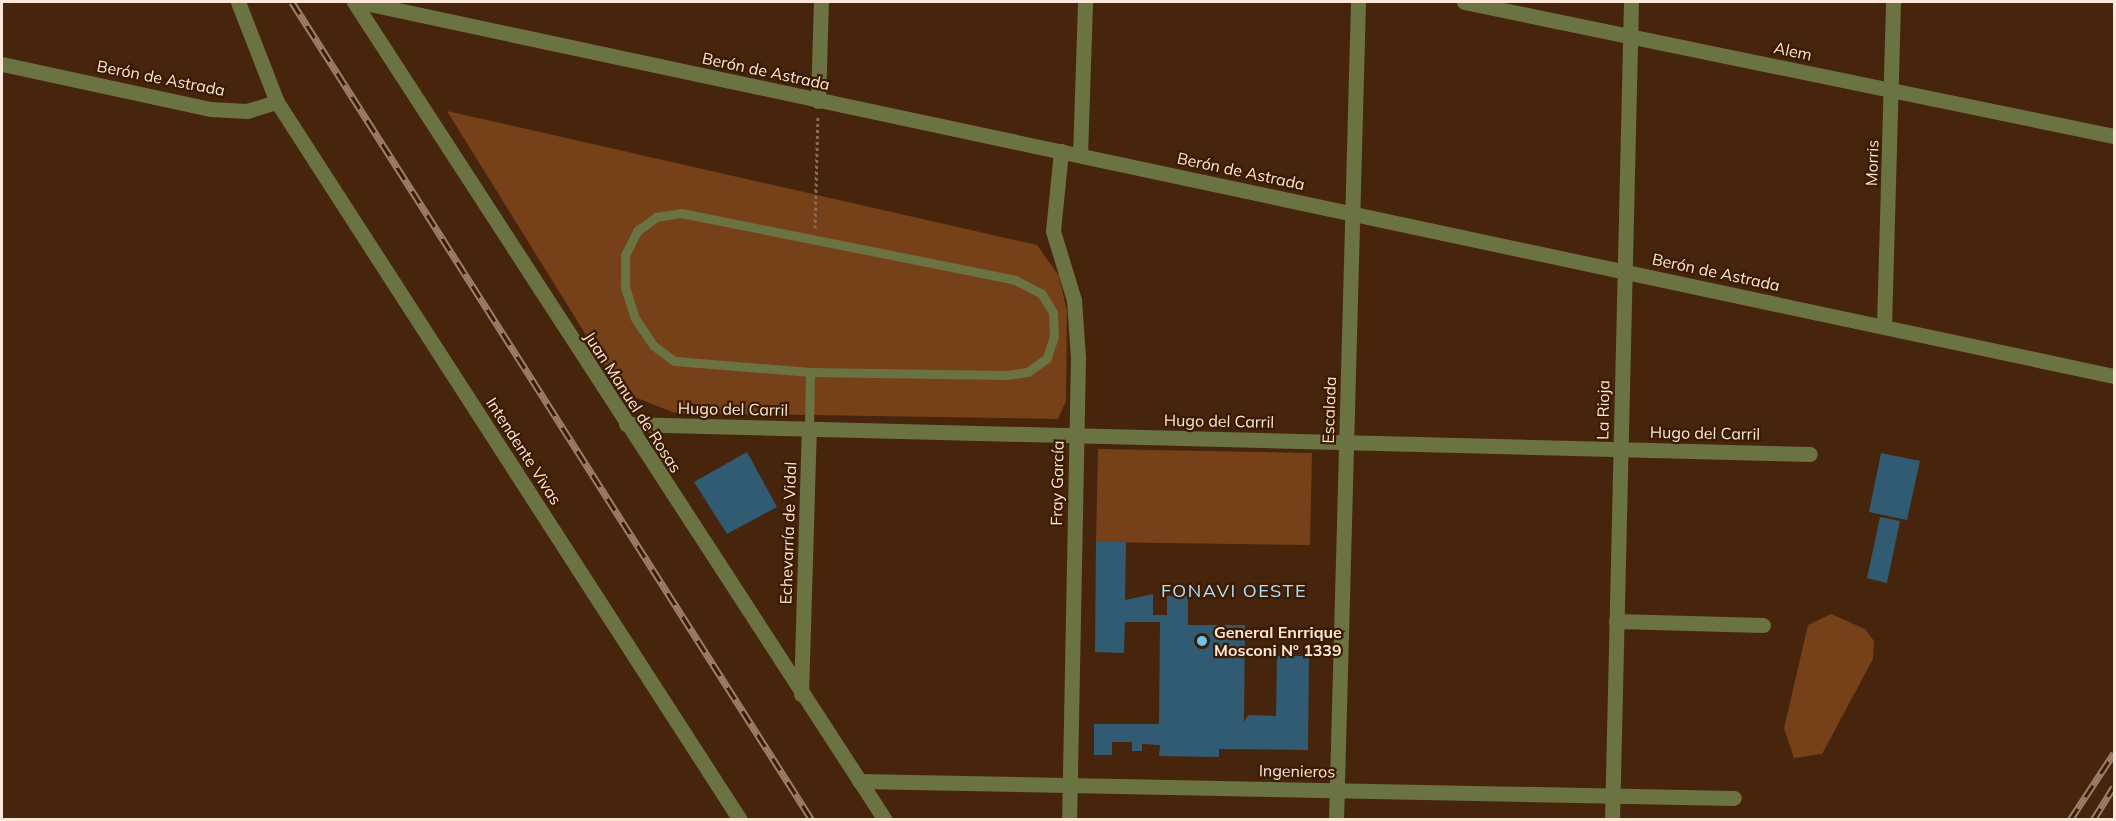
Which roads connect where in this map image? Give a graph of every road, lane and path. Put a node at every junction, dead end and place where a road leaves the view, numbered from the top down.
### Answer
1 (238, 2) edge
2 (354, 2) edge
3 (360, 2) edge
4 (821, 2) edge
5 (1085, 2) edge
6 (1358, 2) edge
7 (1464, 2) edge
8 (1631, 2) edge
9 (1893, 2) edge
10 (1631, 36) junction
11 (2, 64) edge
12 (1893, 90) junction
13 (819, 100) junction
14 (277, 102) junction
15 (2115, 136) edge
16 (1061, 151) junction
17 (1080, 155) junction
18 (1353, 213) junction
19 (814, 240) junction
20 (1624, 271) junction
21 (1884, 326) junction
22 (810, 372) junction
23 (2115, 376) edge
24 (626, 424) junction
25 (809, 429) junction
26 (1076, 436) junction
27 (1346, 442) junction
28 (1620, 449) junction
29 (1810, 454) dead end
30 (1616, 621) junction
31 (1763, 625) dead end
32 (801, 694) junction
33 (859, 781) junction
34 (1070, 785) junction
35 (1337, 790) junction
36 (1612, 795) junction
37 (1734, 798) dead end
38 (740, 819) edge
39 (885, 819) edge
40 (1069, 819) edge
41 (1336, 819) edge
42 (1612, 819) edge

1 - 14 street
2 - 24 street, Juan Manuel de Rosas
3 - 13 street, Berón de Astrada
4 - 13 street
5 - 17 street
6 - 18 street, Escalada
7 - 10 street, Alem
8 - 10 street, La Rioja
9 - 12 street, Morris
10 - 12 street, Alem
10 - 20 street, La Rioja
11 - 14 street, Berón de Astrada
12 - 15 street, Alem
12 - 21 street, Morris
13 - 16 street, Berón de Astrada
13 - 19 path
14 - 38 street, Intendente Vivas
16 - 17 street, Berón de Astrada
16 - 26 street, Fray García
17 - 18 street, Berón de Astrada
18 - 20 street, Berón de Astrada
18 - 27 street, Escalada
19 - 22 lane
19 - 22 lane
20 - 21 street, Berón de Astrada
20 - 28 street, La Rioja
21 - 23 street, Berón de Astrada
22 - 25 lane, Echevarría de Vidal
24 - 25 street, Hugo del Carril
24 - 32 street, Juan Manuel de Rosas
25 - 26 street, Hugo del Carril
25 - 32 street, Echevarría de Vidal
26 - 27 street, Hugo del Carril
26 - 34 street, Fray García
27 - 28 street, Hugo del Carril
27 - 35 street, Escalada
28 - 29 street, Hugo del Carril
28 - 30 street, La Rioja
30 - 31 street
30 - 36 street, La Rioja
32 - 33 street, Juan Manuel de Rosas
33 - 34 street, Ingenieros
33 - 39 street, Juan Manuel de Rosas
34 - 35 street, Ingenieros
34 - 40 street, Fray García
35 - 36 street, Ingenieros
35 - 41 street, Escalada
36 - 37 street, Ingenieros
36 - 42 street, La Rioja

